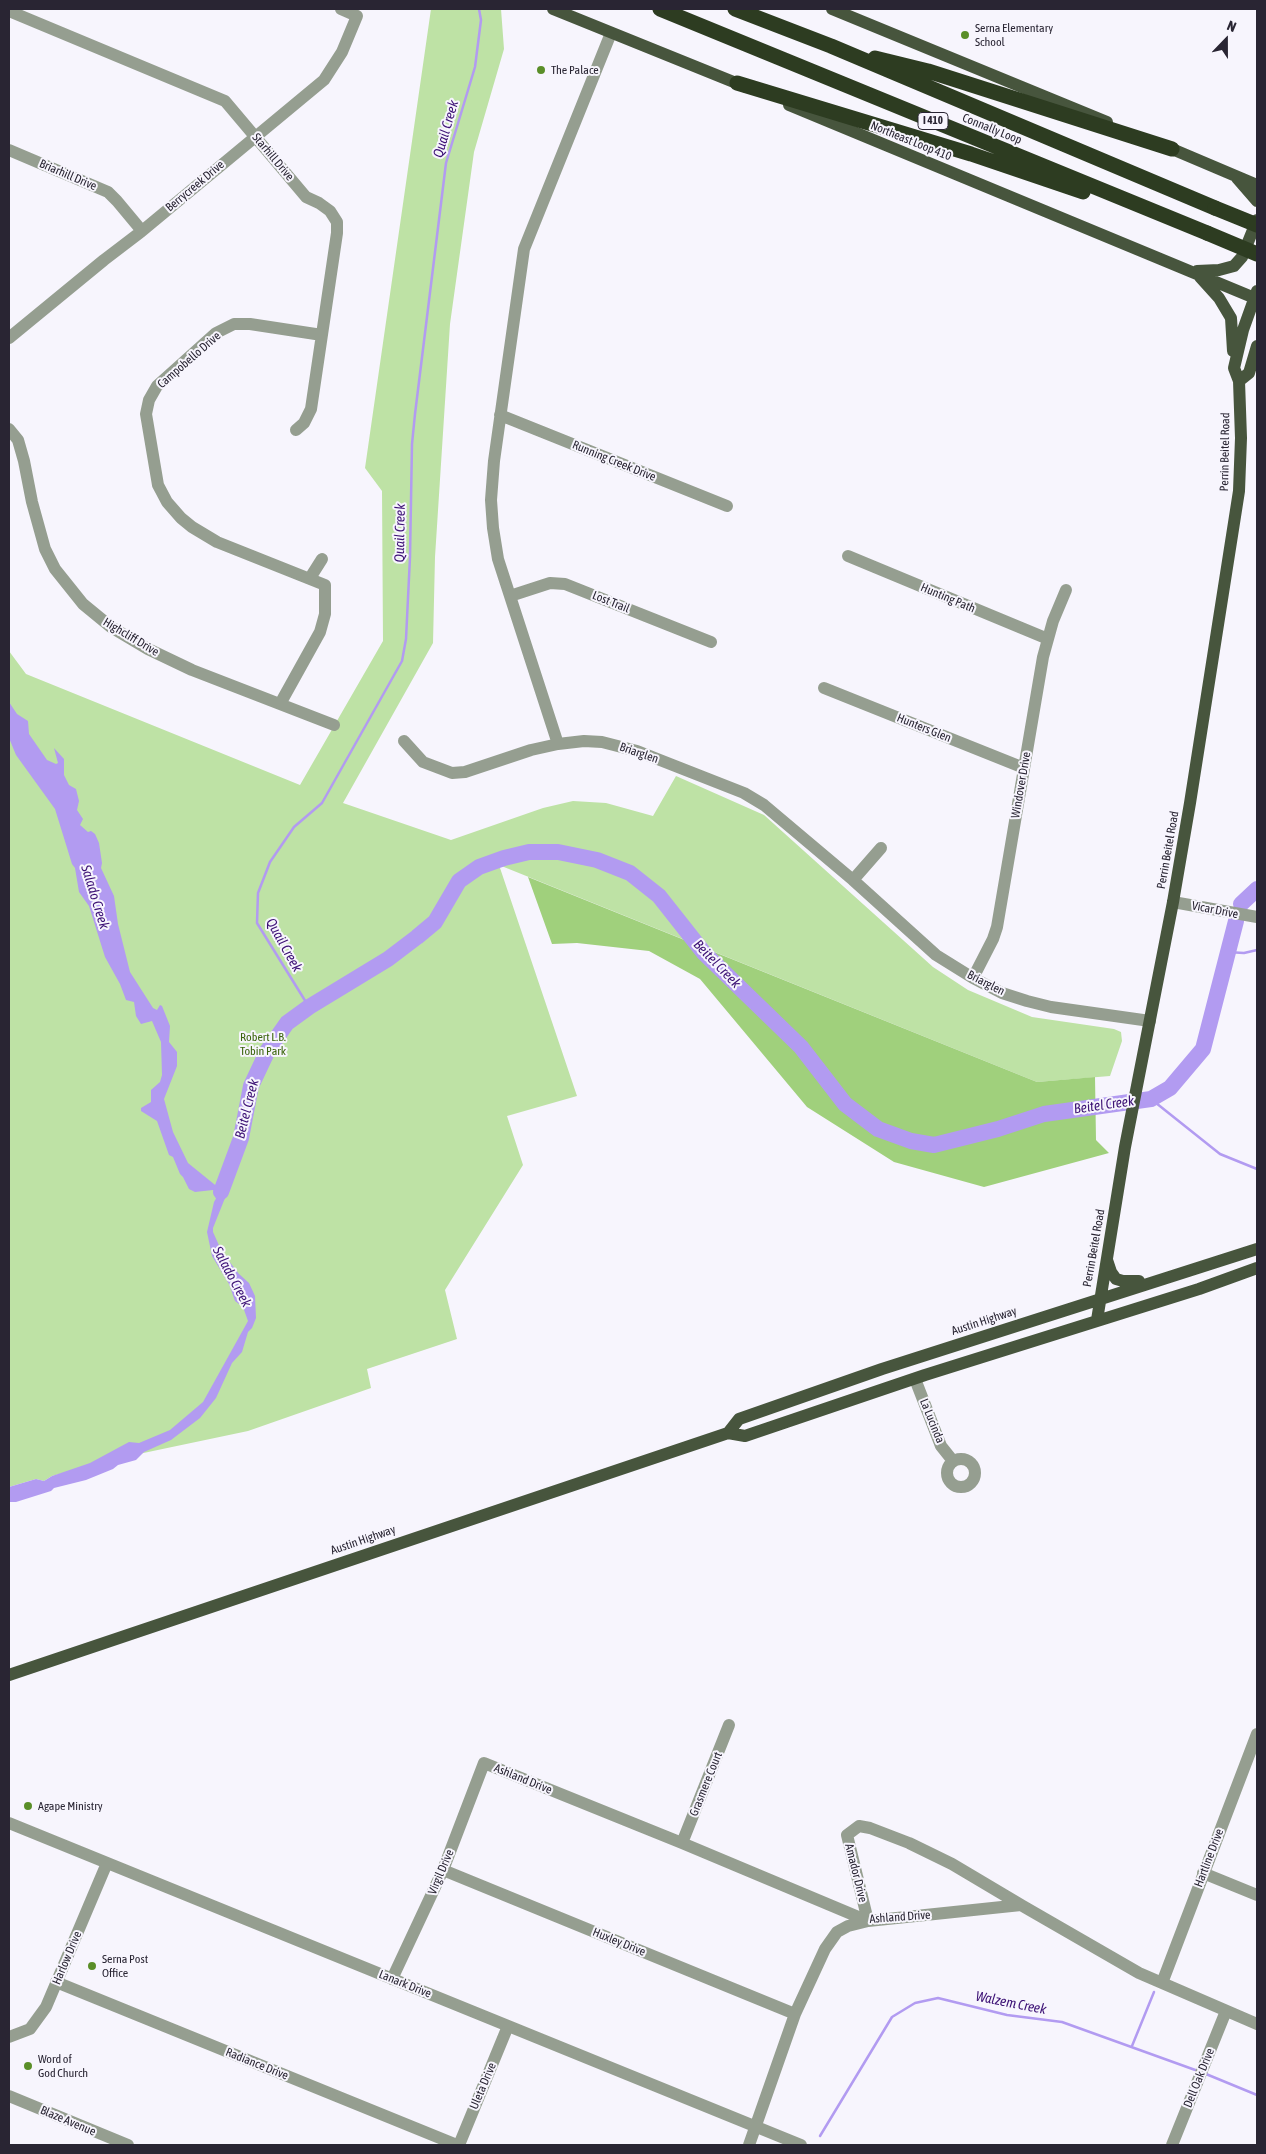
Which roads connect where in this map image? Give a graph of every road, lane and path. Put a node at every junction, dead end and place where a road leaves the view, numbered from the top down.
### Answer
1 (341, 9) edge
2 (553, 9) edge
3 (660, 9) edge
4 (735, 9) edge
5 (832, 9) edge
6 (13, 11) edge
7 (611, 33) junction
8 (831, 46) junction
9 (737, 83) junction
10 (255, 135) junction
11 (1172, 149) junction
12 (9, 150) edge
13 (1236, 176) junction
14 (1257, 177) edge
15 (1257, 185) edge
16 (1257, 201) edge
17 (1257, 220) edge
18 (1257, 226) edge
19 (142, 231) junction
20 (1207, 233) junction
21 (1257, 254) edge
22 (1194, 272) junction
23 (1256, 296) edge
24 (322, 335) junction
25 (9, 338) edge
26 (1257, 346) edge
27 (1257, 359) edge
28 (1234, 368) junction
29 (1244, 377) junction
30 (500, 415) junction
31 (9, 429) edge
32 (296, 430) dead end
33 (727, 506) dead end
34 (848, 556) dead end
35 (322, 559) dead end
36 (310, 578) junction
37 (1066, 590) dead end
38 (510, 596) junction
39 (1048, 640) junction
40 (711, 642) dead end
41 (824, 688) dead end
42 (280, 704) junction
43 (334, 725) dead end
44 (404, 741) dead end
45 (558, 744) junction
46 (1024, 768) junction
47 (881, 848) dead end
48 (853, 880) junction
49 (1173, 902) junction
50 (1257, 917) edge
51 (973, 978) junction
52 (1150, 1021) junction
53 (1257, 1249) edge
54 (1107, 1257) junction
55 (1257, 1268) edge
56 (1155, 1281) junction
57 (1100, 1298) junction
58 (1097, 1320) junction
59 (915, 1378) junction
60 (728, 1433) junction
61 (953, 1461) dead end
62 (9, 1675) edge
63 (729, 1725) dead end
64 (1257, 1734) edge
65 (1254, 1749) edge
66 (484, 1763) joint
67 (9, 1823) edge
68 (682, 1842) junction
69 (107, 1863) junction
70 (443, 1870) junction
71 (1203, 1873) junction
72 (1257, 1894) edge
73 (1021, 1904) junction
74 (868, 1921) junction
75 (392, 1979) junction
76 (56, 1982) junction
77 (1162, 1983) junction
78 (1226, 2011) junction
79 (795, 2014) junction
80 (1257, 2024) edge
81 (508, 2026) junction
82 (9, 2037) edge
83 (9, 2096) edge
84 (755, 2127) junction
85 (128, 2145) edge
86 (458, 2145) edge
87 (749, 2145) edge
88 (801, 2145) edge
89 (1172, 2145) edge

1 - 10 street, Berrycreek Drive
2 - 7 main road, Northeast Loop 410
3 - 20 highway, Connally Loop / I 410
4 - 8 highway, Connally Loop / I 410
5 - 11 main road
6 - 10 street, Starhill Drive
7 - 9 main road, Northeast Loop 410
7 - 30 street
8 - 11 highway
8 - 18 highway, Connally Loop / I 410, bridge
9 - 20 highway
9 - 22 main road, Northeast Loop 410
10 - 19 street, Berrycreek Drive
10 - 24 street, Starhill Drive
11 - 13 main road
12 - 19 street, Briarhill Drive
13 - 14 main road
13 - 15 main road
13 - 16 main road
17 - 22 main road
19 - 25 street, Berrycreek Drive
20 - 21 highway, Connally Loop / I 410, bridge
22 - 23 main road, Northeast Loop 410
22 - 28 main road, Perrin Beitel Road
23 - 28 main road
24 - 32 street, Starhill Drive
24 - 36 street, Campobello Drive
26 - 29 main road, Perrin Beitel Road
27 - 29 main road
28 - 29 main road, Perrin Beitel Road
29 - 49 main road, Perrin Beitel Road
30 - 33 street, Running Creek Drive
30 - 38 street
31 - 42 street, Highcliff Drive
34 - 39 street, Hunting Path
35 - 36 street
36 - 42 street, Campobello Drive
37 - 39 street, Windover Drive
38 - 40 street, Lost Trail
38 - 45 street
39 - 46 street, Windover Drive
41 - 46 street, Hunters Glen
42 - 43 street, Highcliff Drive
44 - 45 street, Briarglen
45 - 48 street, Briarglen
46 - 51 street, Windover Drive
47 - 48 street
48 - 51 street, Briarglen
49 - 50 street, Vicar Drive
49 - 52 main road, Perrin Beitel Road
51 - 52 street, Briarglen
52 - 54 main road, Perrin Beitel Road
53 - 56 main road, Austin Highway
54 - 56 main road
54 - 57 main road, Perrin Beitel Road
55 - 58 main road, Austin Highway
56 - 57 main road, Austin Highway
57 - 58 main road, Perrin Beitel Road
57 - 60 main road, Austin Highway
58 - 59 main road, Austin Highway
59 - 60 main road, Austin Highway
59 - 61 street, La Lucinda
60 - 62 main road, Austin Highway
63 - 68 street, Grasmere Court
64 - 65 street, Hartline Drive
65 - 71 street, Hartline Drive
66 - 68 street, Ashland Drive
66 - 70 street, Virgil Drive
67 - 69 street, Lanark Drive
68 - 74 street, Ashland Drive
69 - 75 street, Lanark Drive
69 - 76 street, Harlow Drive
70 - 75 street, Virgil Drive
70 - 79 street, Huxley Drive
71 - 72 street
71 - 77 street, Hartline Drive
73 - 74 street, Ashland Drive
73 - 74 street, Amador Drive
73 - 77 street
74 - 79 street
75 - 81 street, Lanark Drive
76 - 82 street, Harlow Drive
76 - 86 street, Radiance Drive
77 - 78 street
78 - 80 street
78 - 89 street, Dell Oak Drive
79 - 84 street
81 - 84 street, Lanark Drive
81 - 86 street, Uleta Drive
83 - 85 street, Blaze Avenue
84 - 87 street
84 - 88 street, Lanark Drive

